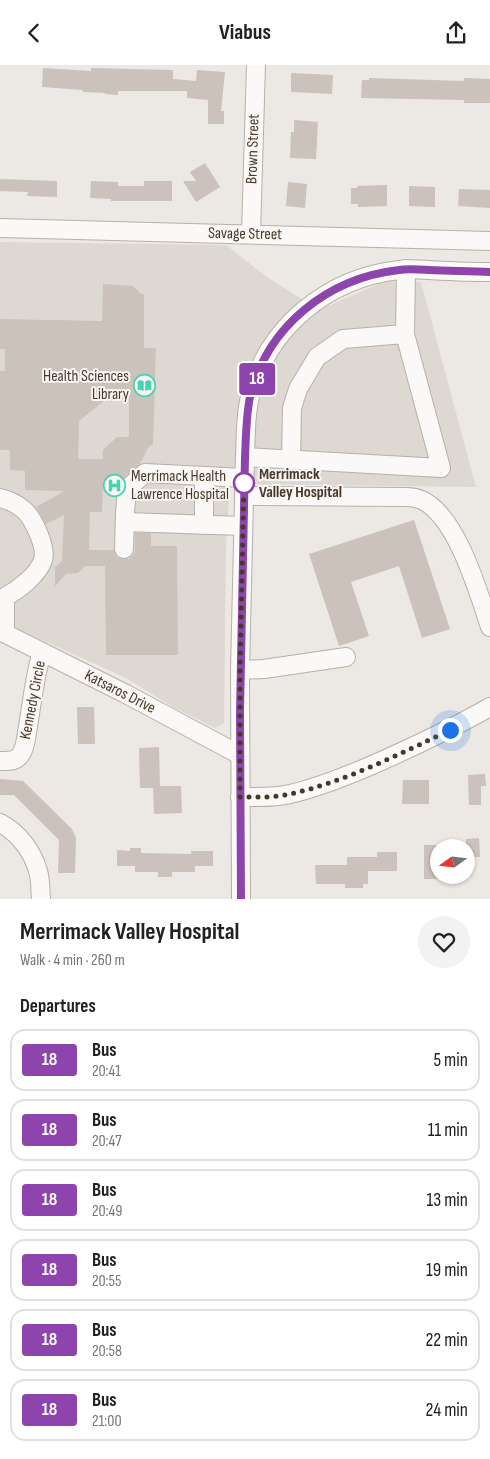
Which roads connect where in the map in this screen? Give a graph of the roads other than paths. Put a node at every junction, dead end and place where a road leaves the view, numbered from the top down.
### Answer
1 (256, 65) edge
2 (0, 228) edge
3 (251, 234) junction
4 (490, 241) edge
5 (406, 269) junction
6 (490, 272) edge
7 (405, 335) junction
8 (245, 457) junction
9 (291, 460) junction
10 (204, 476) junction
11 (244, 487) junction
12 (0, 498) edge
13 (124, 522) junction
14 (204, 525) junction
15 (243, 526) junction
16 (124, 549) dead end
17 (2, 595) edge
18 (490, 627) edge
19 (2, 632) edge
20 (42, 651) junction
21 (346, 657) dead end
22 (240, 670) junction
23 (490, 707) edge
24 (240, 755) junction
25 (0, 761) edge
26 (240, 797) junction
27 (0, 823) edge
28 (41, 899) edge
29 (241, 899) edge

1 - 3 street, Brown Street
2 - 3 street, Savage Street
3 - 4 street, Savage Street
5 - 6 street
5 - 7 street
5 - 8 street
7 - 9 street
7 - 9 street
8 - 9 street
8 - 11 street
10 - 11 street
10 - 13 street
10 - 14 street
11 - 15 street
11 - 18 street
12 - 17 street
13 - 14 street
13 - 16 street
14 - 15 street
15 - 22 street
17 - 19 street
19 - 20 street, Katsaros Drive
20 - 24 street, Katsaros Drive
20 - 25 street, Kennedy Circle
21 - 22 street
22 - 24 street
23 - 26 street
24 - 26 street
26 - 29 street
27 - 28 street

